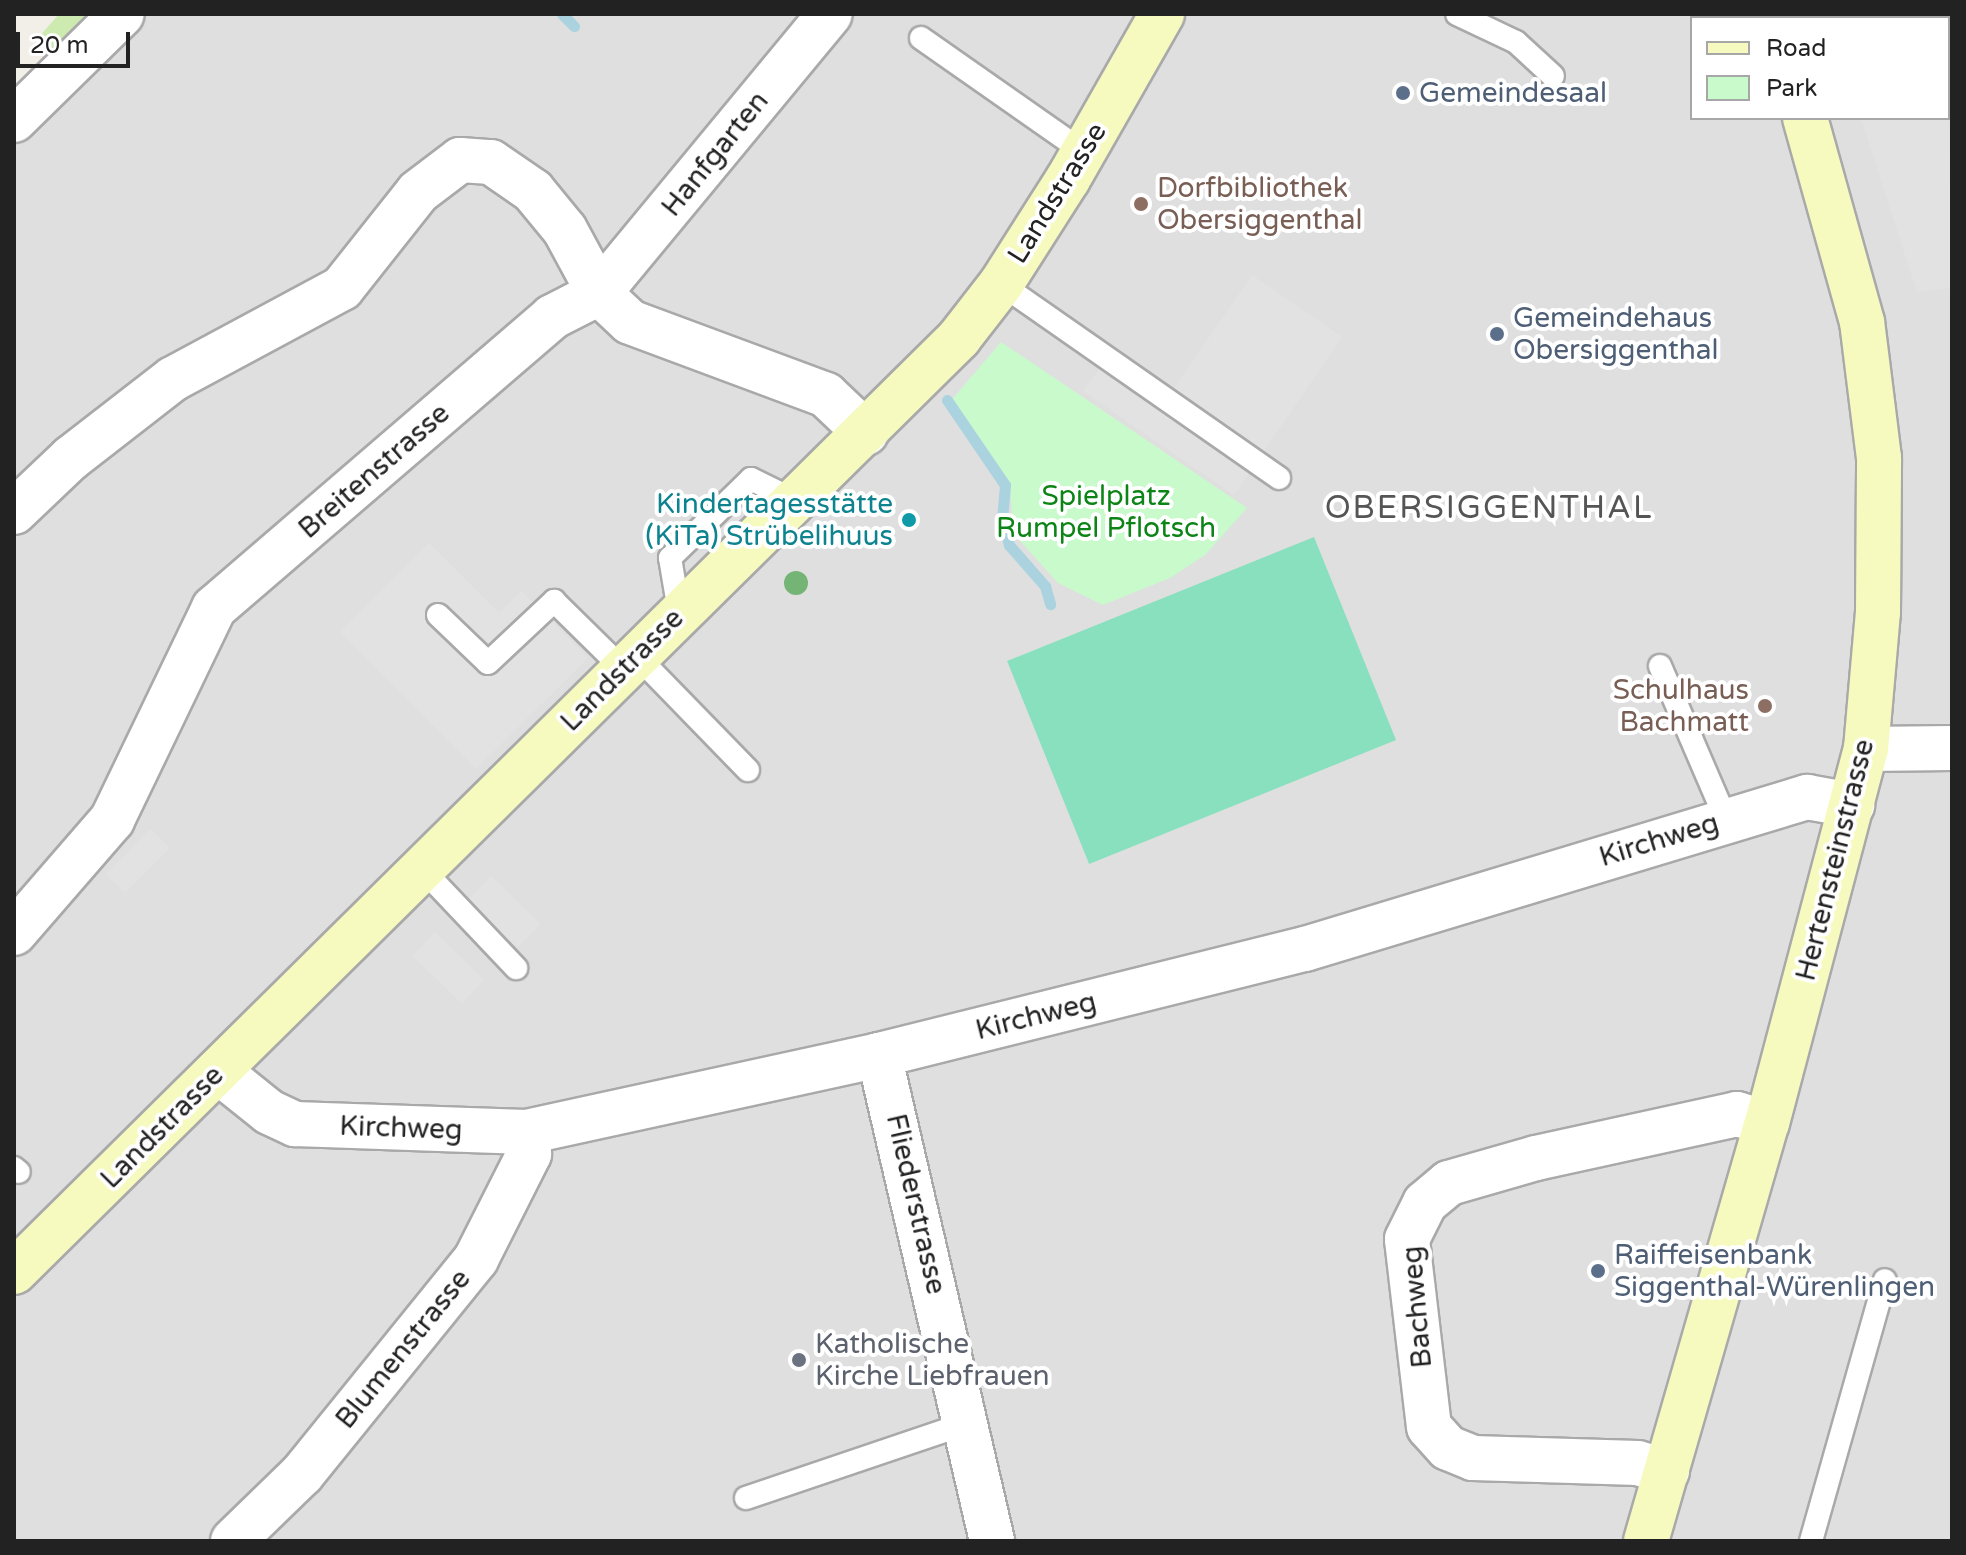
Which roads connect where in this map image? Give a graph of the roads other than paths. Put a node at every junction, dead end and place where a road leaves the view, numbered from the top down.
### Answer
1 (122, 14) edge
2 (830, 14) edge
3 (1457, 14) edge
4 (1156, 16) edge
5 (921, 38) dead end
6 (1553, 76) dead end
7 (14, 120) edge
8 (1806, 120) edge
9 (1084, 152) junction
10 (1001, 284) junction
11 (599, 293) junction
12 (866, 433) junction
13 (1279, 478) dead end
14 (14, 512) edge
15 (438, 615) dead end
16 (629, 661) junction
17 (1660, 666) dead end
18 (1952, 748) edge
19 (1866, 749) junction
20 (748, 770) dead end
21 (1852, 805) junction
22 (1726, 819) junction
23 (424, 871) junction
24 (14, 933) edge
25 (516, 968) dead end
26 (879, 1055) junction
27 (218, 1071) junction
28 (1767, 1123) junction
29 (526, 1132) junction
30 (15, 1270) edge
31 (1885, 1280) dead end
32 (967, 1423) junction
33 (1667, 1471) junction
34 (746, 1498) dead end
35 (233, 1541) edge
36 (992, 1541) edge
37 (1646, 1541) edge
38 (1811, 1541) edge

1 - 7 street
2 - 11 street, Hanfgarten
3 - 6 lane
4 - 9 main road, Landstrasse
5 - 9 lane
8 - 19 main road, Hertensteinstrasse
9 - 10 main road, Landstrasse
10 - 12 main road, Landstrasse
10 - 13 lane
11 - 12 street
11 - 14 street
11 - 24 street, Breitenstrasse
12 - 16 main road, Landstrasse
15 - 16 lane
16 - 20 lane
16 - 23 main road, Landstrasse
17 - 22 lane
18 - 19 street
19 - 21 main road, Hertensteinstrasse
21 - 22 street, Kirchweg
21 - 28 main road, Hertensteinstrasse
22 - 26 street, Kirchweg
23 - 25 lane
23 - 27 main road, Landstrasse
26 - 29 street, Kirchweg
26 - 32 street, Fliederstrasse
27 - 29 street, Kirchweg
27 - 30 main road, Landstrasse
28 - 33 main road, Hertensteinstrasse
28 - 33 street, Bachweg
29 - 35 street, Blumenstrasse
31 - 38 lane
32 - 34 lane
32 - 36 street, Fliederstrasse
33 - 37 main road, Hertensteinstrasse

